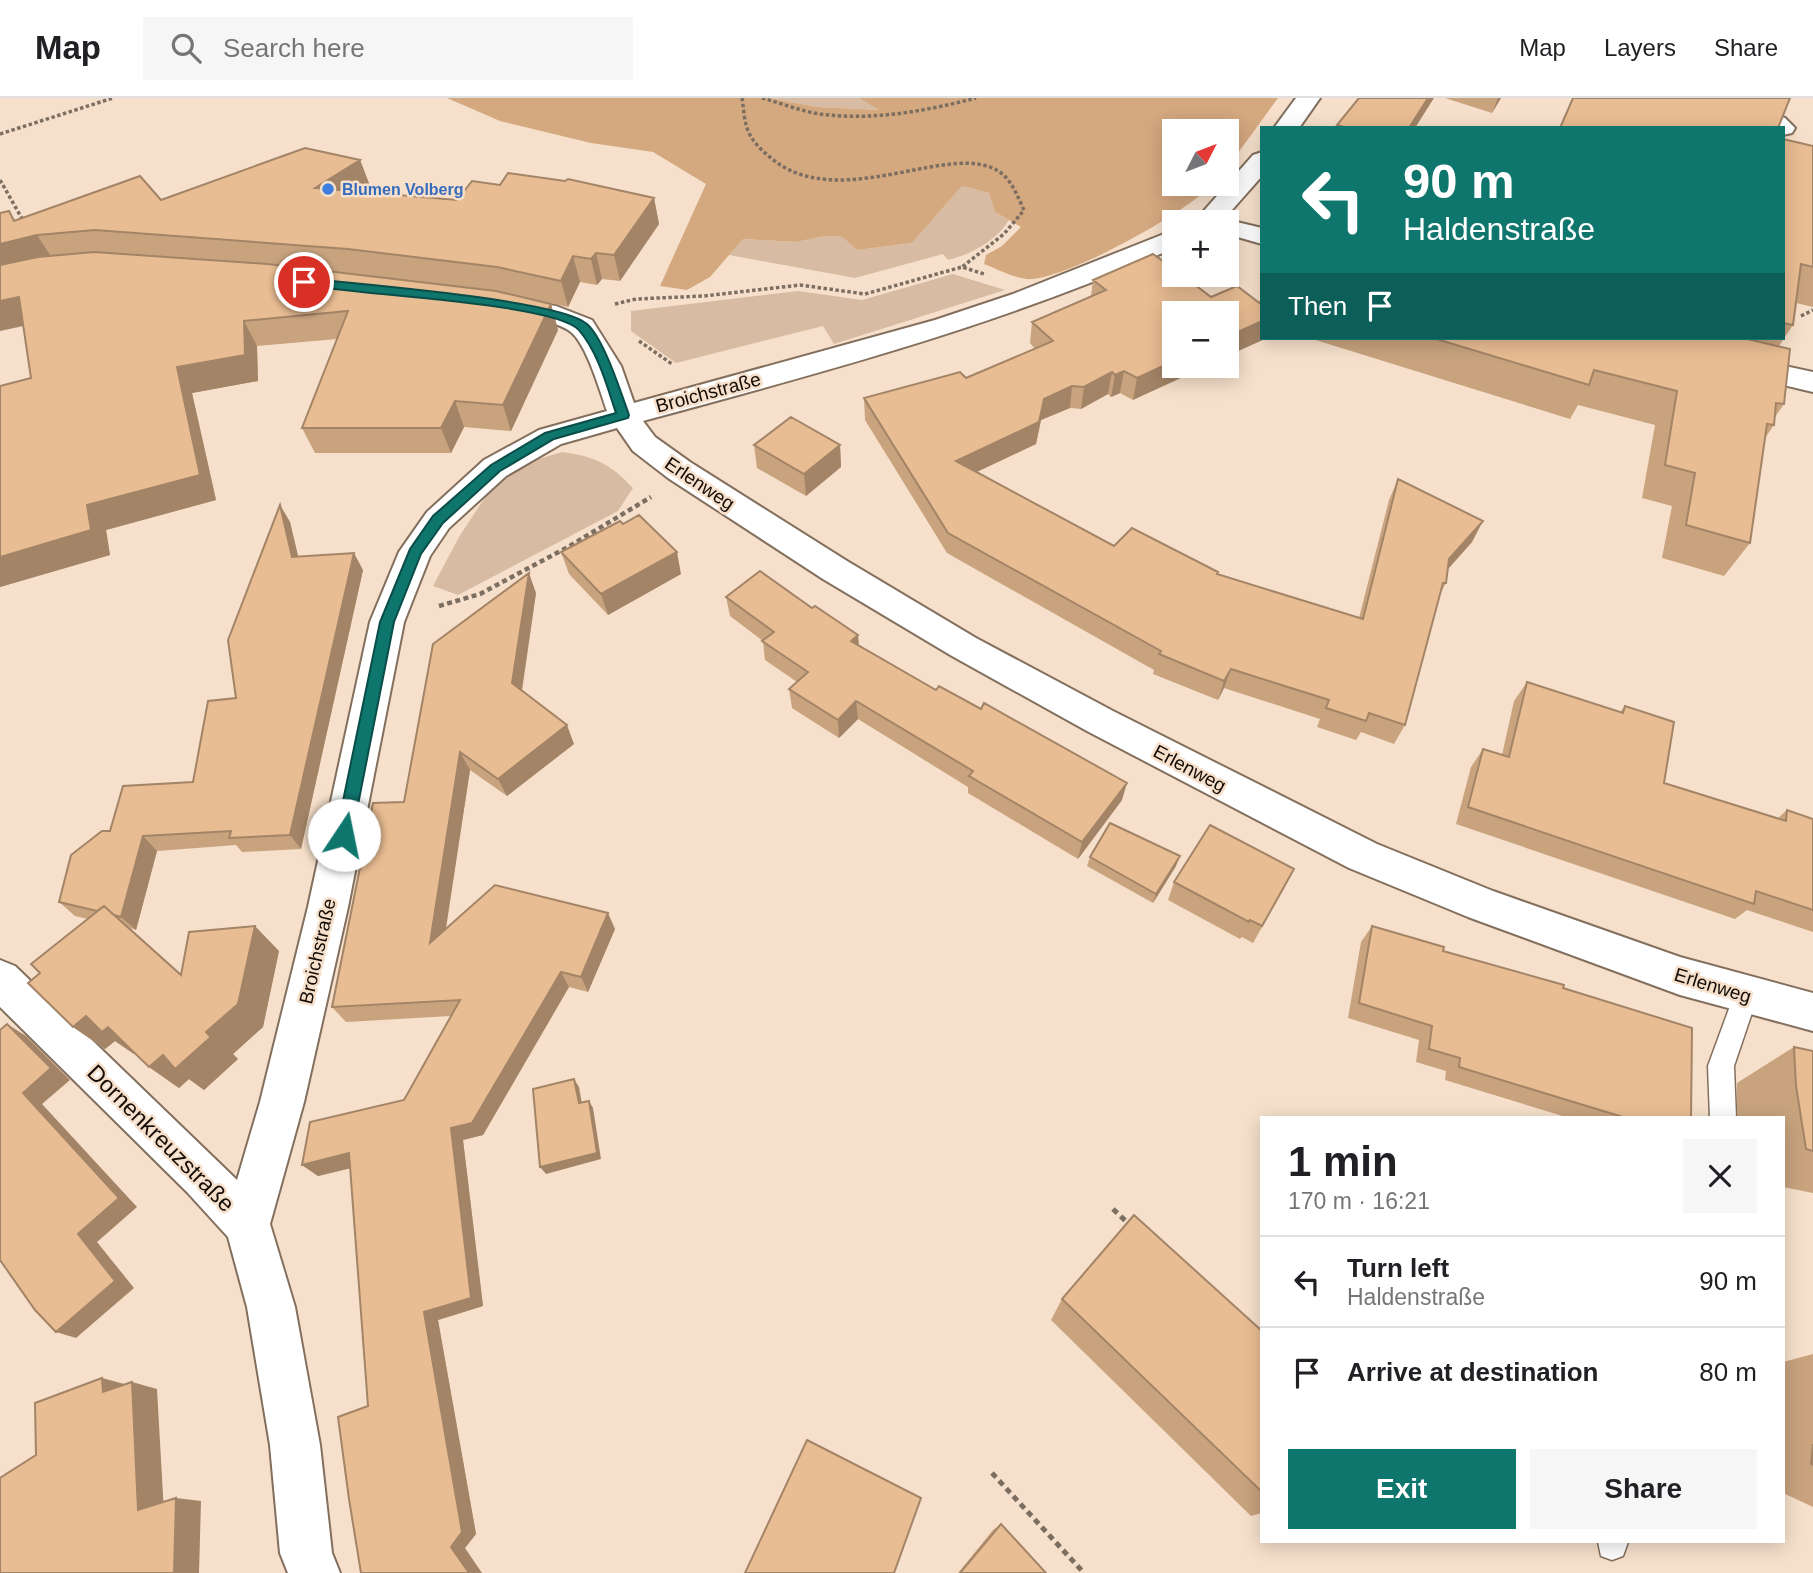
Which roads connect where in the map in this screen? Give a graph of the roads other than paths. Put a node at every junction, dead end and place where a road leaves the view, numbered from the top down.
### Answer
1 (1308, 98) edge
2 (1685, 98) edge
3 (1287, 126) edge
4 (1780, 126) edge
5 (1785, 130) edge
6 (1789, 153) edge
7 (1260, 163) edge
8 (1225, 210) edge
9 (1239, 230) edge
10 (1260, 235) edge
11 (1162, 244) edge
12 (480, 302) edge
13 (1711, 359) edge
14 (1813, 382) edge
15 (623, 415) junction
16 (0, 979) edge
17 (1746, 995) junction
18 (1813, 1012) edge
19 (1723, 1116) edge
20 (247, 1224) junction
21 (307, 1566) edge

1 - 3 street
2 - 4 street
5 - 6 street
7 - 8 street
9 - 10 street
11 - 15 street, Broichstraße
12 - 15 street, Erlenweg
13 - 14 street
15 - 17 street, Erlenweg
15 - 20 street, Broichstraße
16 - 20 street, Dornenkreuzstraße
17 - 18 street, Erlenweg
17 - 19 lane
20 - 21 street, Dornenkreuzstraße

